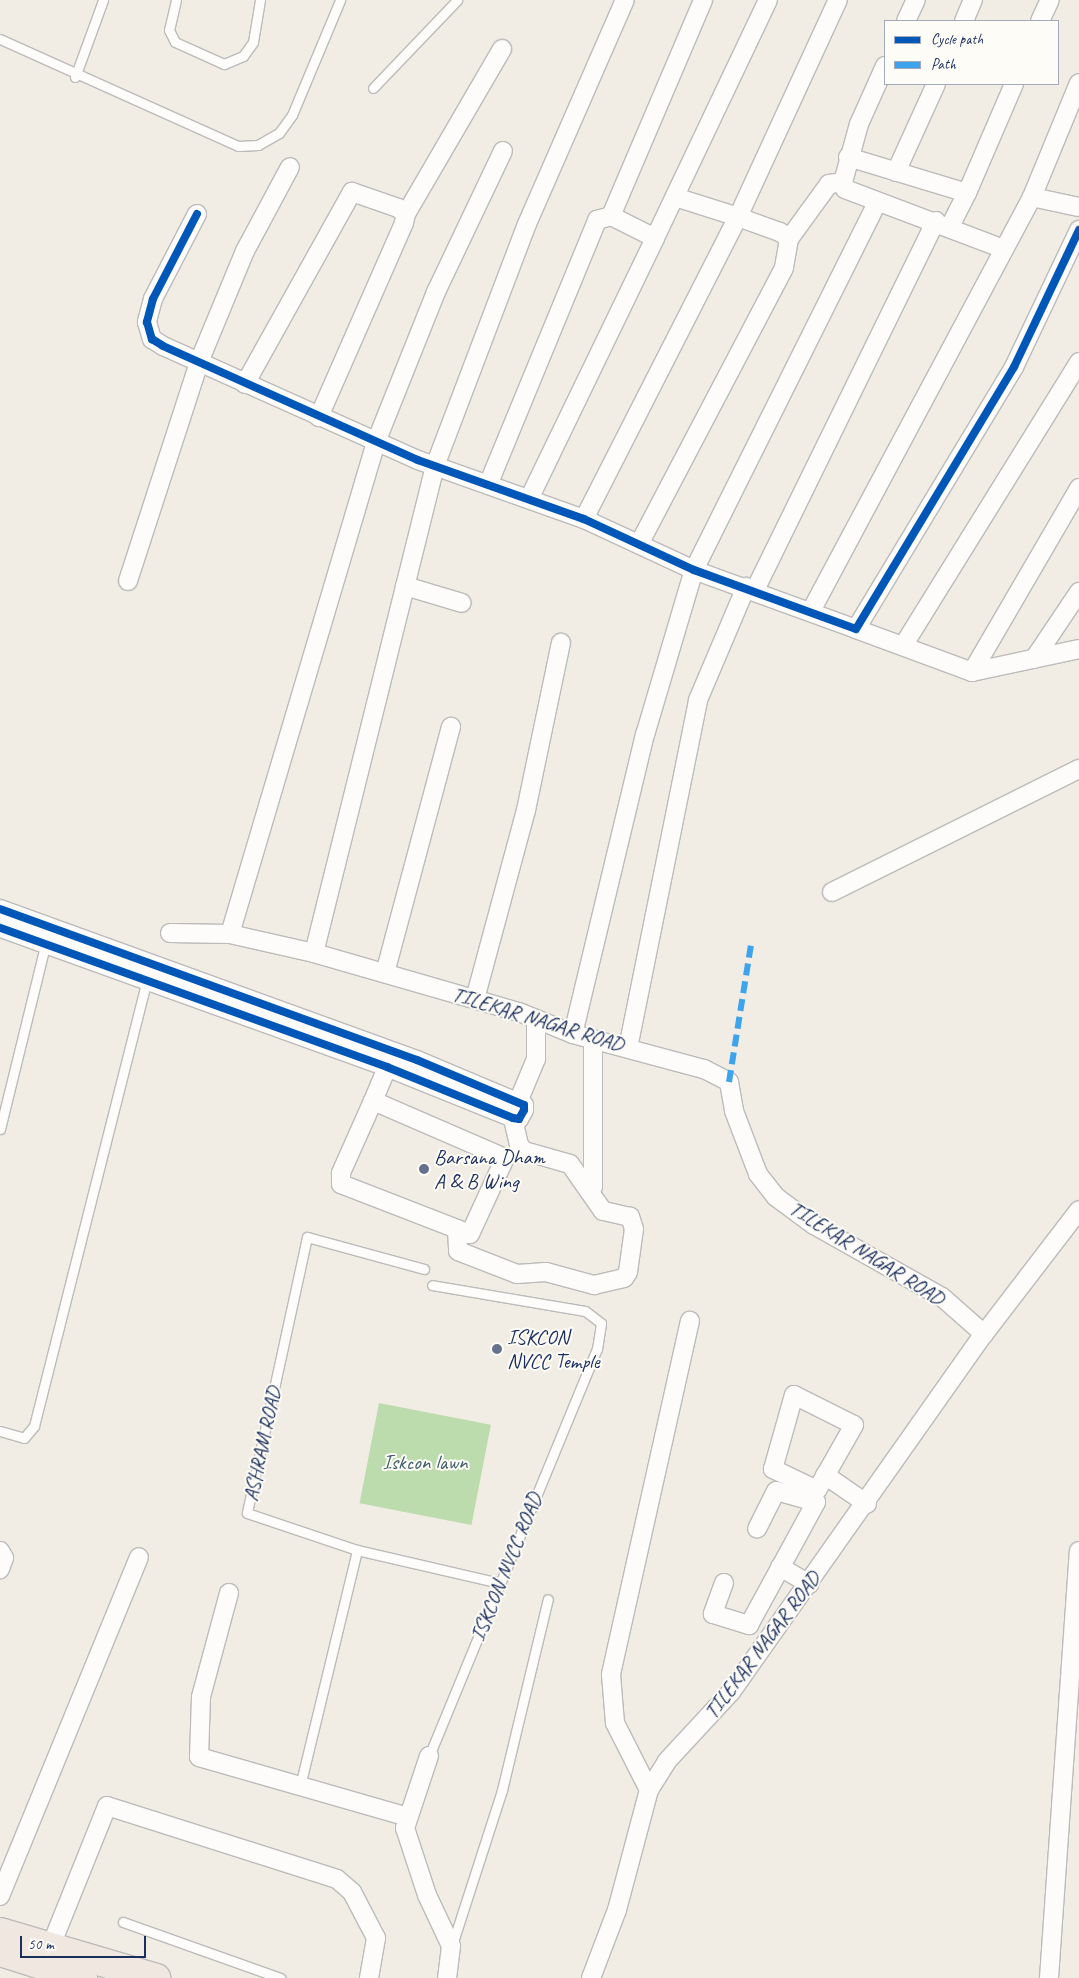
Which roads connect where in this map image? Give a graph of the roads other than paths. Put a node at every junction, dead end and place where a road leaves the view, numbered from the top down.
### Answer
1 (103, 0) edge
2 (176, 0) edge
3 (260, 0) edge
4 (340, 0) edge
5 (457, 0) edge
6 (625, 0) edge
7 (703, 0) edge
8 (768, 0) edge
9 (838, 0) edge
10 (916, 0) edge
11 (973, 0) edge
12 (1050, 0) edge
13 (906, 20) edge
14 (964, 20) edge
15 (1040, 20) edge
16 (0, 39) edge
17 (502, 49) dead end
18 (884, 68) edge
19 (75, 76) junction
20 (1079, 83) edge
21 (936, 85) edge
22 (1014, 85) edge
23 (373, 88) dead end
24 (503, 151) dead end
25 (848, 157) junction
26 (290, 167) dead end
27 (896, 172) junction
28 (842, 182) junction
29 (967, 194) junction
30 (676, 197) junction
31 (1032, 197) junction
32 (877, 203) junction
33 (1079, 207) edge
34 (197, 214) dead end
35 (406, 214) junction
36 (612, 216) junction
37 (738, 217) junction
38 (943, 224) junction
39 (1079, 230) edge
40 (655, 238) junction
41 (789, 239) junction
42 (1004, 249) junction
43 (199, 362) junction
44 (1079, 362) edge
45 (245, 384) junction
46 (319, 417) junction
47 (376, 442) junction
48 (435, 466) junction
49 (488, 485) junction
50 (1079, 488) edge
51 (529, 499) junction
52 (584, 519) junction
53 (639, 544) junction
54 (694, 570) junction
55 (128, 581) dead end
56 (405, 586) junction
57 (750, 588) junction
58 (1079, 592) edge
59 (462, 603) dead end
60 (811, 611) junction
61 (856, 629) junction
62 (561, 643) dead end
63 (902, 646) junction
64 (1079, 649) edge
65 (1034, 659) junction
66 (972, 672) junction
67 (451, 727) dead end
68 (1079, 770) edge
69 (832, 892) dead end
70 (0, 909) edge
71 (51, 927) junction
72 (0, 928) edge
73 (170, 933) dead end
74 (230, 934) junction
75 (45, 943) junction
76 (314, 953) junction
77 (149, 972) junction
78 (385, 973) junction
79 (475, 999) junction
80 (536, 1020) junction
81 (573, 1034) junction
82 (593, 1039) junction
83 (628, 1048) junction
84 (390, 1059) junction
85 (373, 1100) junction
86 (516, 1110) junction
87 (0, 1129) edge
88 (593, 1186) dead end
89 (1079, 1210) edge
90 (457, 1229) junction
91 (424, 1269) dead end
92 (432, 1285) dead end
93 (690, 1320) dead end
94 (984, 1334) junction
95 (0, 1432) edge
96 (825, 1476) junction
97 (867, 1504) junction
98 (757, 1529) dead end
99 (357, 1550) junction
100 (0, 1551) edge
101 (1079, 1551) edge
102 (139, 1557) dead end
103 (780, 1567) junction
104 (0, 1569) edge
105 (500, 1583) junction
106 (724, 1583) dead end
107 (809, 1584) junction
108 (229, 1593) dead end
109 (548, 1599) dead end
110 (429, 1756) joint
111 (300, 1786) junction
112 (649, 1790) junction
113 (408, 1817) junction
114 (0, 1896) edge
115 (123, 1922) dead end
116 (0, 1932) edge
117 (451, 1946) junction
118 (0, 1952) edge
119 (37, 1963) edge
120 (113, 1974) edge
121 (83, 1978) edge
122 (156, 1978) edge
123 (280, 1978) edge
124 (368, 1978) edge
125 (447, 1978) edge
126 (592, 1978) edge
127 (1049, 1978) edge

1 - 19 lane
2 - 3 lane
4 - 19 lane
5 - 23 lane
6 - 48 street
7 - 36 street
8 - 30 street
9 - 37 street
10 - 13 street
11 - 14 street
12 - 15 street
16 - 19 lane
17 - 35 street
18 - 25 street
20 - 31 street
21 - 27 street
22 - 29 street
24 - 47 street
25 - 27 street
25 - 28 street
26 - 43 street
27 - 29 street
28 - 32 street
28 - 41 street
29 - 38 street
30 - 37 street
30 - 40 street
31 - 33 street
31 - 42 street
32 - 38 street
32 - 54 street
34 - 43 street
35 - 45 street
35 - 46 street
36 - 40 street
36 - 49 street
37 - 41 street
37 - 52 street
38 - 42 street
38 - 57 street
39 - 61 street
40 - 51 street
41 - 53 street
42 - 60 street
43 - 45 street
43 - 55 street
44 - 63 street
45 - 46 street
46 - 47 street
47 - 48 street
47 - 74 street
48 - 49 street
48 - 56 street
49 - 51 street
50 - 66 street
51 - 52 street
52 - 53 street
53 - 54 street
54 - 57 street
54 - 81 street
56 - 59 street
56 - 76 street
57 - 60 street
57 - 83 street
58 - 65 street
60 - 61 street
61 - 63 street
62 - 79 street
63 - 66 street
64 - 65 street
65 - 66 street
67 - 78 street
68 - 69 street
70 - 71 street
71 - 75 lane
71 - 77 street
72 - 75 street
73 - 74 street, TILEKAR NAGAR ROAD
74 - 76 street, TILEKAR NAGAR ROAD
75 - 77 street
75 - 87 lane
76 - 78 street, TILEKAR NAGAR ROAD
77 - 84 street
77 - 95 lane
78 - 79 street, TILEKAR NAGAR ROAD
79 - 80 street, TILEKAR NAGAR ROAD
80 - 81 street, TILEKAR NAGAR ROAD
80 - 86 street
81 - 82 street, TILEKAR NAGAR ROAD
82 - 83 street, TILEKAR NAGAR ROAD
82 - 88 street
83 - 94 street, TILEKAR NAGAR ROAD
84 - 85 street
84 - 86 street
85 - 90 street
85 - 90 street
86 - 90 street
89 - 94 street
91 - 99 lane, ASHRAM ROAD
92 - 105 lane, ISKCON NVCC ROAD
93 - 112 street
94 - 97 street, TILEKAR NAGAR ROAD
96 - 96 street
96 - 97 street
97 - 107 street, TILEKAR NAGAR ROAD
98 - 103 street
99 - 105 lane
99 - 111 lane
100 - 104 street
101 - 127 street
102 - 114 street
103 - 106 street
103 - 107 street
105 - 110 lane, ISKCON NVCC ROAD
107 - 112 street, TILEKAR NAGAR ROAD
108 - 111 street
109 - 117 lane
110 - 113 street, ISKCON NVCC ROAD
111 - 113 street
112 - 126 street, TILEKAR NAGAR ROAD
113 - 117 street, ISKCON NVCC ROAD
115 - 123 lane
116 - 119 highway
117 - 125 street, ISKCON NVCC ROAD
118 - 119 highway
119 - 120 highway
119 - 121 highway
119 - 124 street
120 - 122 highway

